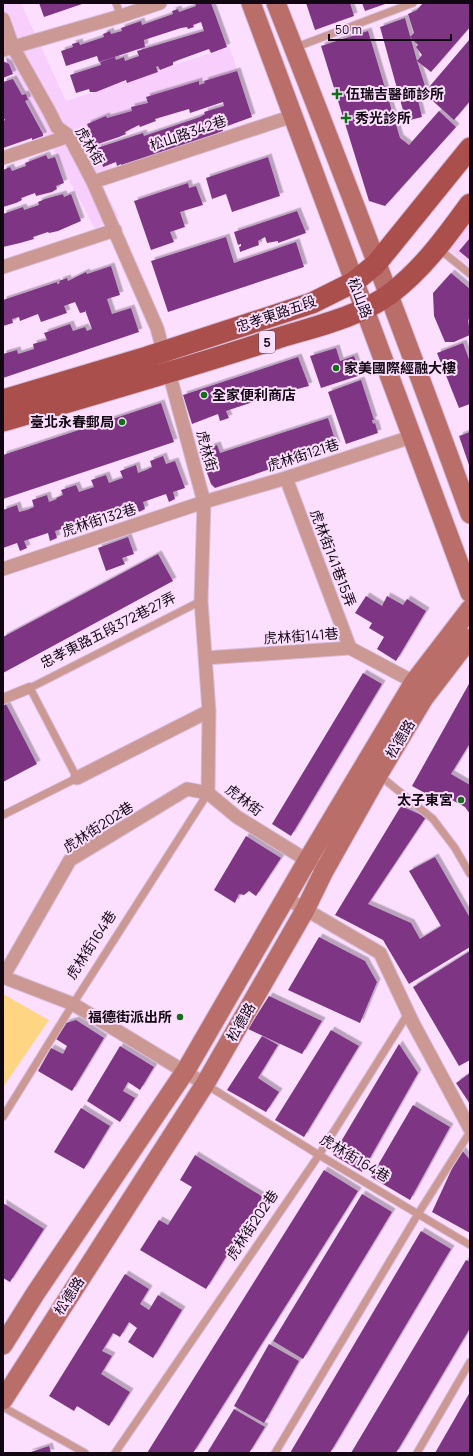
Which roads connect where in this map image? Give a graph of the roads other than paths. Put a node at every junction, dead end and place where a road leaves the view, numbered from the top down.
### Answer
1 (116, 3) edge
2 (160, 3) edge
3 (251, 3) edge
4 (276, 3) edge
5 (414, 3) edge
6 (122, 16) junction
7 (3, 19) edge
8 (8, 48) edge
9 (294, 48) junction
10 (293, 116) junction
11 (69, 136) junction
12 (470, 148) edge
13 (3, 158) edge
14 (93, 182) junction
15 (470, 204) edge
16 (115, 230) junction
17 (438, 248) junction
18 (376, 264) junction
19 (3, 267) edge
20 (470, 274) edge
21 (354, 282) junction
22 (389, 294) junction
23 (364, 308) junction
24 (163, 352) junction
25 (169, 373) junction
26 (3, 400) edge
27 (3, 421) edge
28 (411, 437) junction
29 (286, 478) junction
30 (204, 502) junction
31 (470, 514) edge
32 (3, 569) edge
33 (470, 593) edge
34 (201, 601) junction
35 (470, 609) edge
36 (470, 638) edge
37 (350, 648) junction
38 (205, 658) junction
39 (414, 682) junction
40 (30, 688) junction
41 (3, 699) edge
42 (209, 711) junction
43 (378, 775) junction
44 (77, 778) junction
45 (208, 793) junction
46 (3, 815) edge
47 (307, 861) junction
48 (324, 870) junction
49 (470, 874) edge
50 (286, 898) junction
51 (305, 910) junction
52 (3, 977) edge
53 (73, 1004) junction
54 (409, 1012) junction
55 (186, 1070) junction
56 (205, 1084) junction
57 (3, 1117) edge
58 (470, 1130) edge
59 (319, 1155) junction
60 (418, 1214) junction
61 (470, 1245) edge
62 (3, 1345) edge
63 (470, 1362) edge
64 (3, 1400) edge
65 (3, 1407) edge
66 (85, 1453) edge
67 (116, 1453) edge
68 (275, 1453) edge
69 (417, 1453) edge

1 - 6 lane
2 - 6 street
3 - 10 main road, 松山路
4 - 9 main road, 松山路
5 - 9 lane
6 - 8 street
7 - 8 street, 虎林街
8 - 11 street, 虎林街
9 - 18 main road, 松山路
10 - 14 street, 松山路342巷
10 - 21 main road, 松山路
11 - 13 street
11 - 14 street, 虎林街
12 - 18 main road, 忠孝東路五段 / 5
14 - 16 street, 虎林街
15 - 17 main road, 忠孝東路五段 / 5
16 - 19 street
16 - 24 street, 虎林街
17 - 20 lane
17 - 22 main road, 忠孝東路五段 / 5
18 - 21 main road, 忠孝東路五段 / 5
18 - 22 main road, 松山路
21 - 23 main road, 松山路
21 - 24 main road, 忠孝東路五段 / 5
22 - 23 main road, 忠孝東路五段 / 5
22 - 31 main road, 松山路
23 - 25 main road, 忠孝東路五段 / 5
23 - 28 main road, 松山路
24 - 25 street, 虎林街
24 - 26 main road, 忠孝東路五段 / 5
25 - 27 main road, 忠孝東路五段 / 5
25 - 30 street, 虎林街
28 - 29 street, 虎林街121巷
28 - 33 main road, 松山路
29 - 30 street, 虎林街121巷
29 - 37 street, 虎林街141巷15弄
30 - 32 street, 虎林街132巷
30 - 34 street, 虎林街
34 - 38 street, 虎林街
34 - 40 lane, 忠孝東路五段372巷27弄
35 - 39 main road, 松德路
36 - 43 main road, 松德路
37 - 38 street, 虎林街141巷
37 - 39 street, 虎林街141巷
38 - 42 street, 虎林街
39 - 47 main road, 松德路
40 - 41 street, 忠孝東路五段372巷27弄
40 - 44 lane
42 - 44 street
42 - 45 street, 虎林街
43 - 48 main road, 松德路
43 - 49 lane
44 - 46 lane
45 - 47 street, 虎林街
45 - 52 street, 虎林街202巷
45 - 53 lane, 虎林街164巷
47 - 48 street, 虎林街
47 - 50 main road, 松德路
48 - 51 main road, 松德路
50 - 51 street
50 - 55 main road, 松德路
51 - 54 street
51 - 56 main road, 松德路
52 - 53 street, 虎林街202巷
53 - 55 street, 虎林街202巷
53 - 57 lane, 虎林街164巷
54 - 58 street
54 - 59 lane, 虎林街202巷
55 - 56 street, 虎林街202巷
55 - 62 main road, 松德路
56 - 59 lane, 虎林街164巷
56 - 64 main road, 松德路
58 - 60 lane
59 - 60 lane, 虎林街164巷
59 - 67 lane, 虎林街202巷
60 - 61 lane, 虎林街164巷
60 - 68 lane
63 - 69 lane
65 - 66 lane

